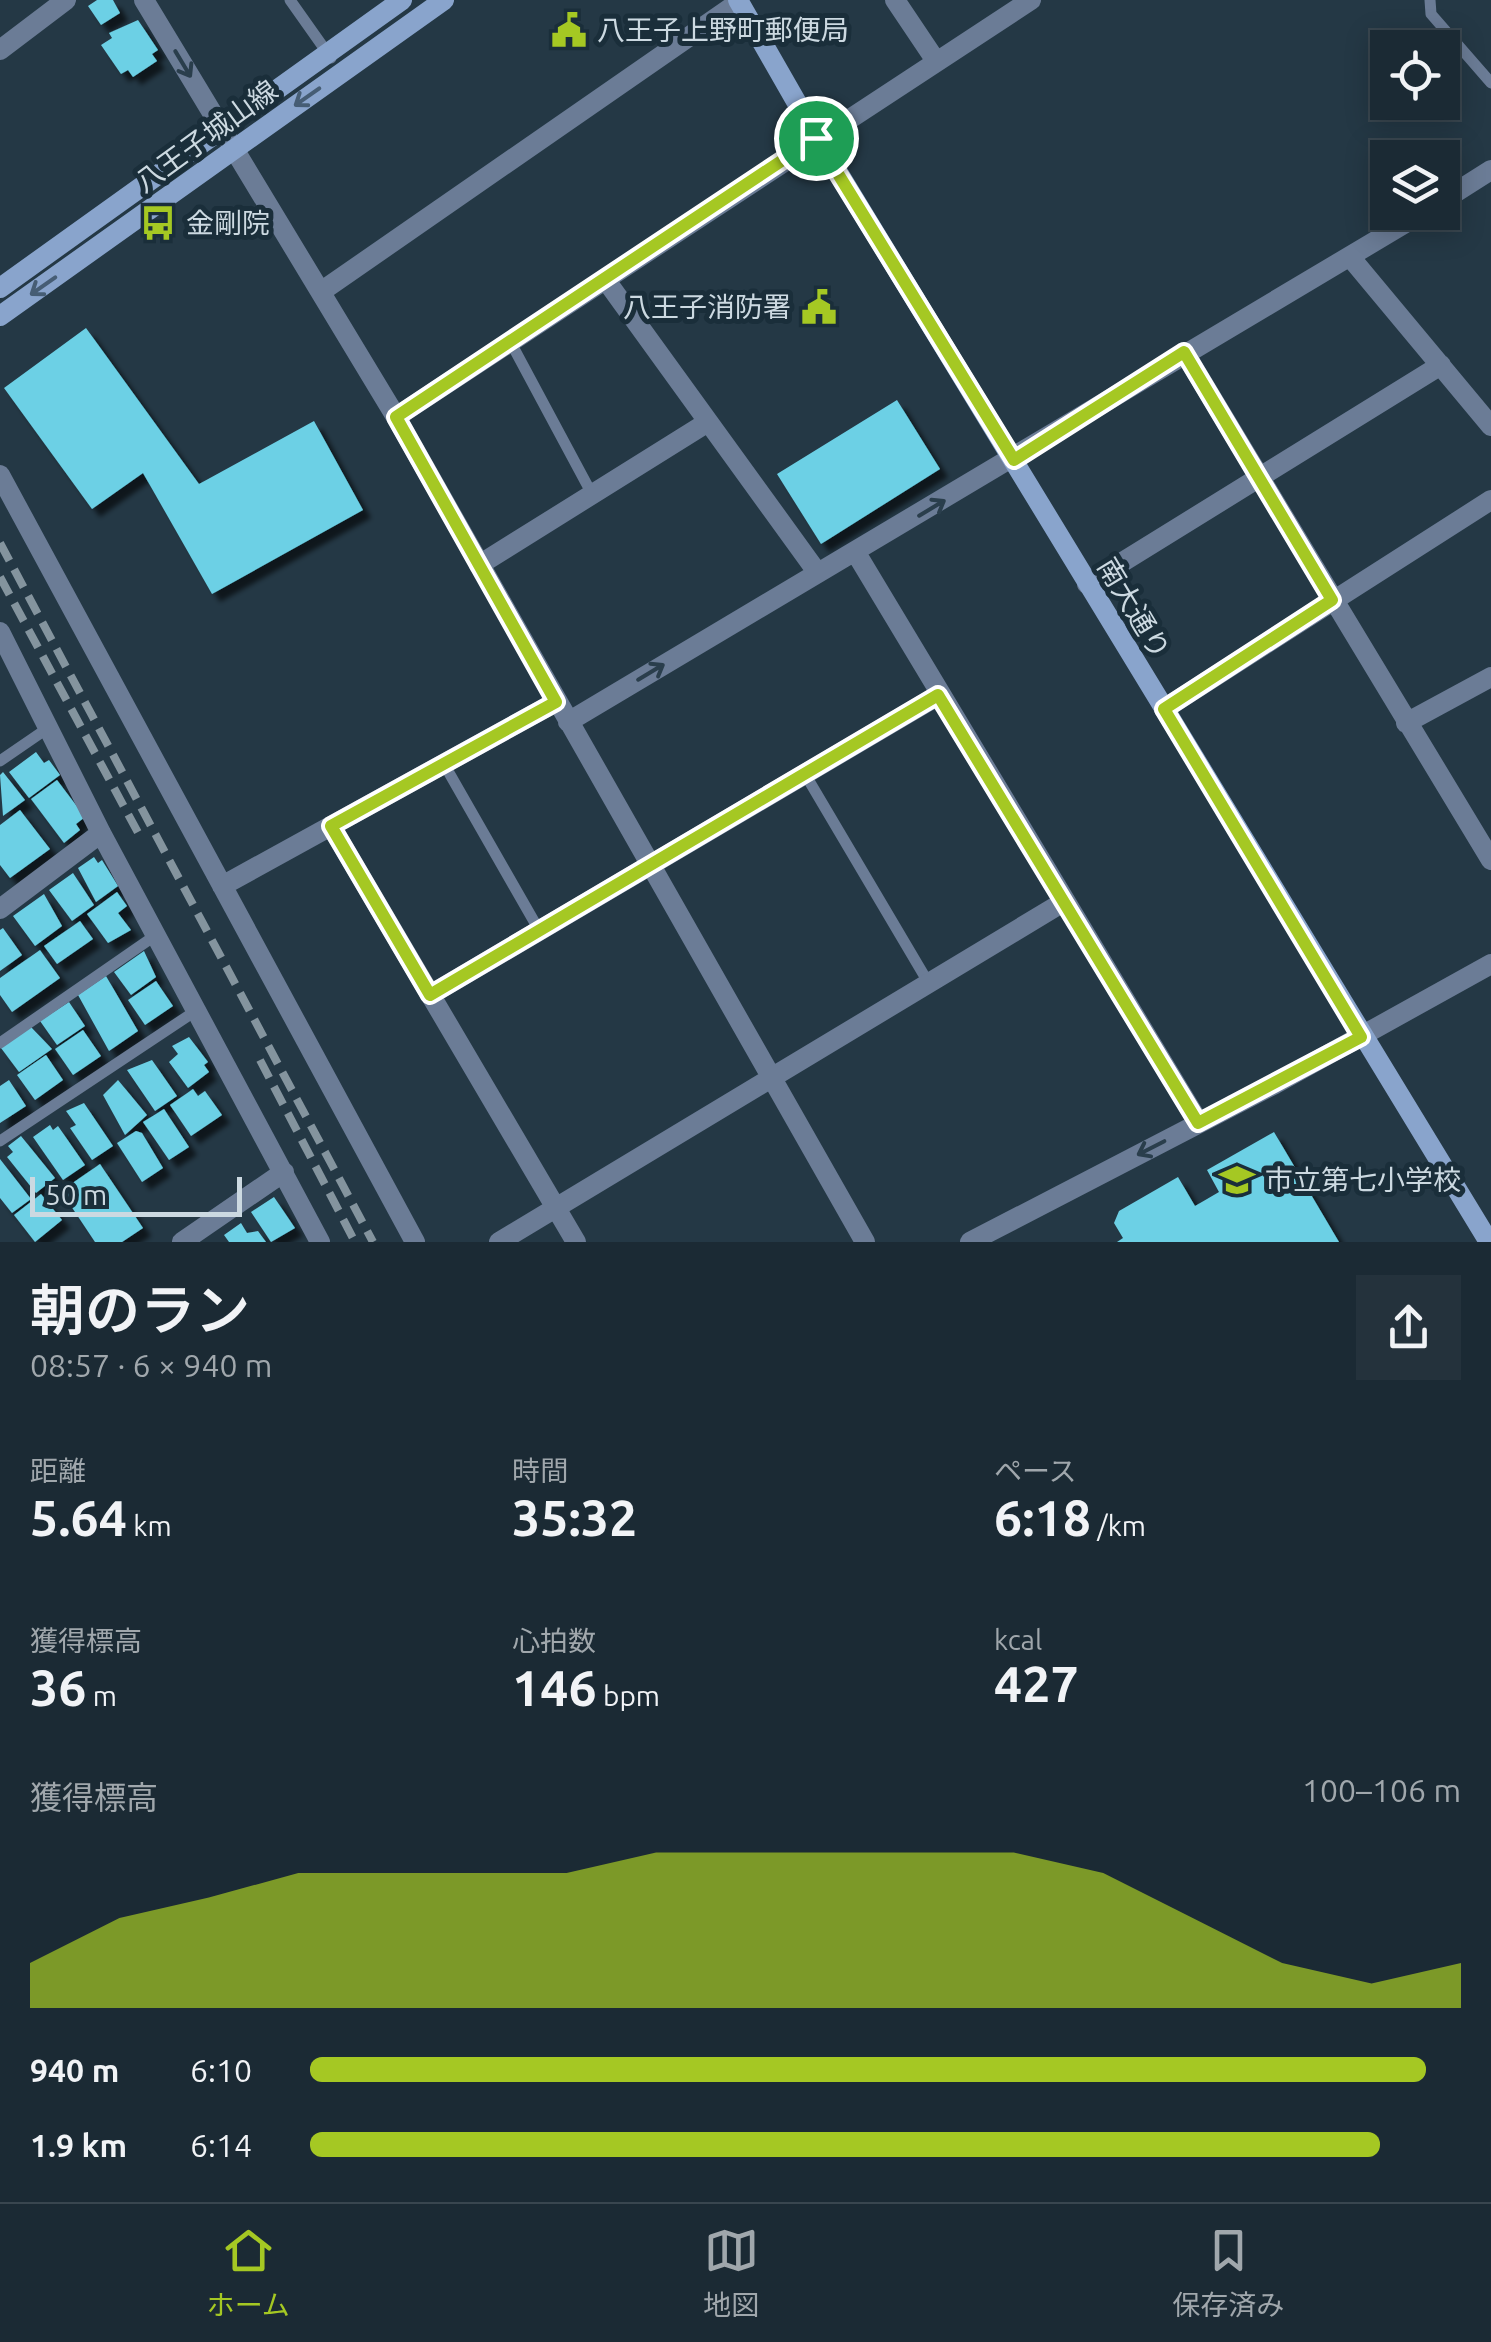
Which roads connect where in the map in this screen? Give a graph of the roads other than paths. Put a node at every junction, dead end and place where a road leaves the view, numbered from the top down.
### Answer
1 (66, 0) edge
2 (144, 0) edge
3 (290, 0) edge
4 (402, 0) edge
5 (444, 0) edge
6 (895, 0) edge
7 (1032, 0) edge
8 (1430, 0) edge
9 (738, 1) edge
10 (0, 50) edge
11 (328, 53) junction
12 (936, 61) junction
13 (341, 73) junction
14 (1491, 83) edge
15 (223, 128) junction
16 (816, 138) junction
17 (235, 148) junction
18 (1491, 170) edge
19 (1460, 190) edge
20 (1395, 230) edge
21 (1351, 258) junction
22 (604, 279) junction
23 (0, 288) edge
24 (322, 291) junction
25 (0, 316) edge
26 (510, 342) junction
27 (1184, 352) junction
28 (1441, 365) junction
29 (396, 417) junction
30 (708, 422) junction
31 (1491, 426) edge
32 (1014, 460) junction
33 (0, 474) edge
34 (1259, 475) junction
35 (592, 494) junction
36 (1491, 500) edge
37 (856, 554) junction
38 (479, 565) junction
39 (817, 572) junction
40 (1087, 584) junction
41 (1332, 600) junction
42 (0, 632) edge
43 (1491, 677) edge
44 (938, 695) junction
45 (556, 702) junction
46 (1164, 709) junction
47 (568, 722) junction
48 (1406, 722) junction
49 (48, 728) junction
50 (0, 761) edge
51 (444, 764) junction
52 (805, 774) junction
53 (331, 826) junction
54 (100, 834) junction
55 (1491, 860) edge
56 (649, 866) junction
57 (222, 886) junction
58 (1065, 901) junction
59 (2, 903) edge
60 (540, 930) junction
61 (156, 934) junction
62 (1491, 964) edge
63 (928, 982) junction
64 (430, 995) junction
65 (196, 1010) junction
66 (1361, 1037) junction
67 (0, 1043) edge
68 (770, 1076) junction
69 (1198, 1123) junction
70 (0, 1141) edge
71 (284, 1172) junction
72 (557, 1209) junction
73 (182, 1242) edge
74 (320, 1242) edge
75 (415, 1242) edge
76 (499, 1242) edge
77 (576, 1242) edge
78 (865, 1242) edge
79 (970, 1242) edge
80 (1489, 1242) edge

1 - 10 street
2 -> 15 street
3 - 11 lane
4 - 11 street, 八王子城山線
5 - 13 street, 八王子城山線
6 - 12 street
7 - 12 street
8 - 14 lane
9 - 16 street, 南大通り
9 - 24 street
11 - 13 lane
11 - 15 street, 八王子城山線
12 - 16 street
13 -> 17 street, 八王子城山線
15 - 17 street
15 - 23 street, 八王子城山線
16 - 22 street
16 - 32 street, 南大通り
17 - 24 street
17 -> 25 street, 八王子城山線
18 - 19 street
20 - 21 street
21 - 27 street
21 - 28 street
22 - 26 street
22 - 30 street
24 - 29 street
26 - 29 street
26 - 35 lane
27 - 32 street
27 - 34 street
28 - 31 street
28 - 34 street
29 - 38 street
30 - 35 street
30 - 39 street
37 -> 32 street
32 - 40 street, 南大通り
33 - 57 street
34 - 40 street
34 - 41 street
35 - 38 street
36 - 41 street
37 - 39 street
37 - 44 street
38 - 45 street
47 -> 39 street
40 - 46 street, 南大通り
41 - 46 street
41 - 48 street
42 - 49 street
43 - 48 street
44 - 52 street
44 - 58 street
45 - 47 street
45 - 51 street
46 - 66 street, 南大通り
47 - 56 street
48 - 55 street
49 - 50 lane
49 - 54 street
51 - 53 street
51 - 60 lane
52 - 56 street
52 - 63 lane
53 - 57 street
53 - 64 street
54 - 59 street
54 - 61 street
56 - 60 street
56 - 68 street
57 - 75 street
58 - 63 street
58 - 69 street
60 - 64 street
61 - 65 street
61 - 67 lane
62 - 66 street
63 - 68 street
64 - 72 street
65 - 70 lane
65 - 71 street
66 - 69 street
66 - 80 street, 南大通り
68 - 72 street
68 - 78 street
69 -> 79 street
71 - 73 street
71 - 74 street
72 - 76 street
72 - 77 street

